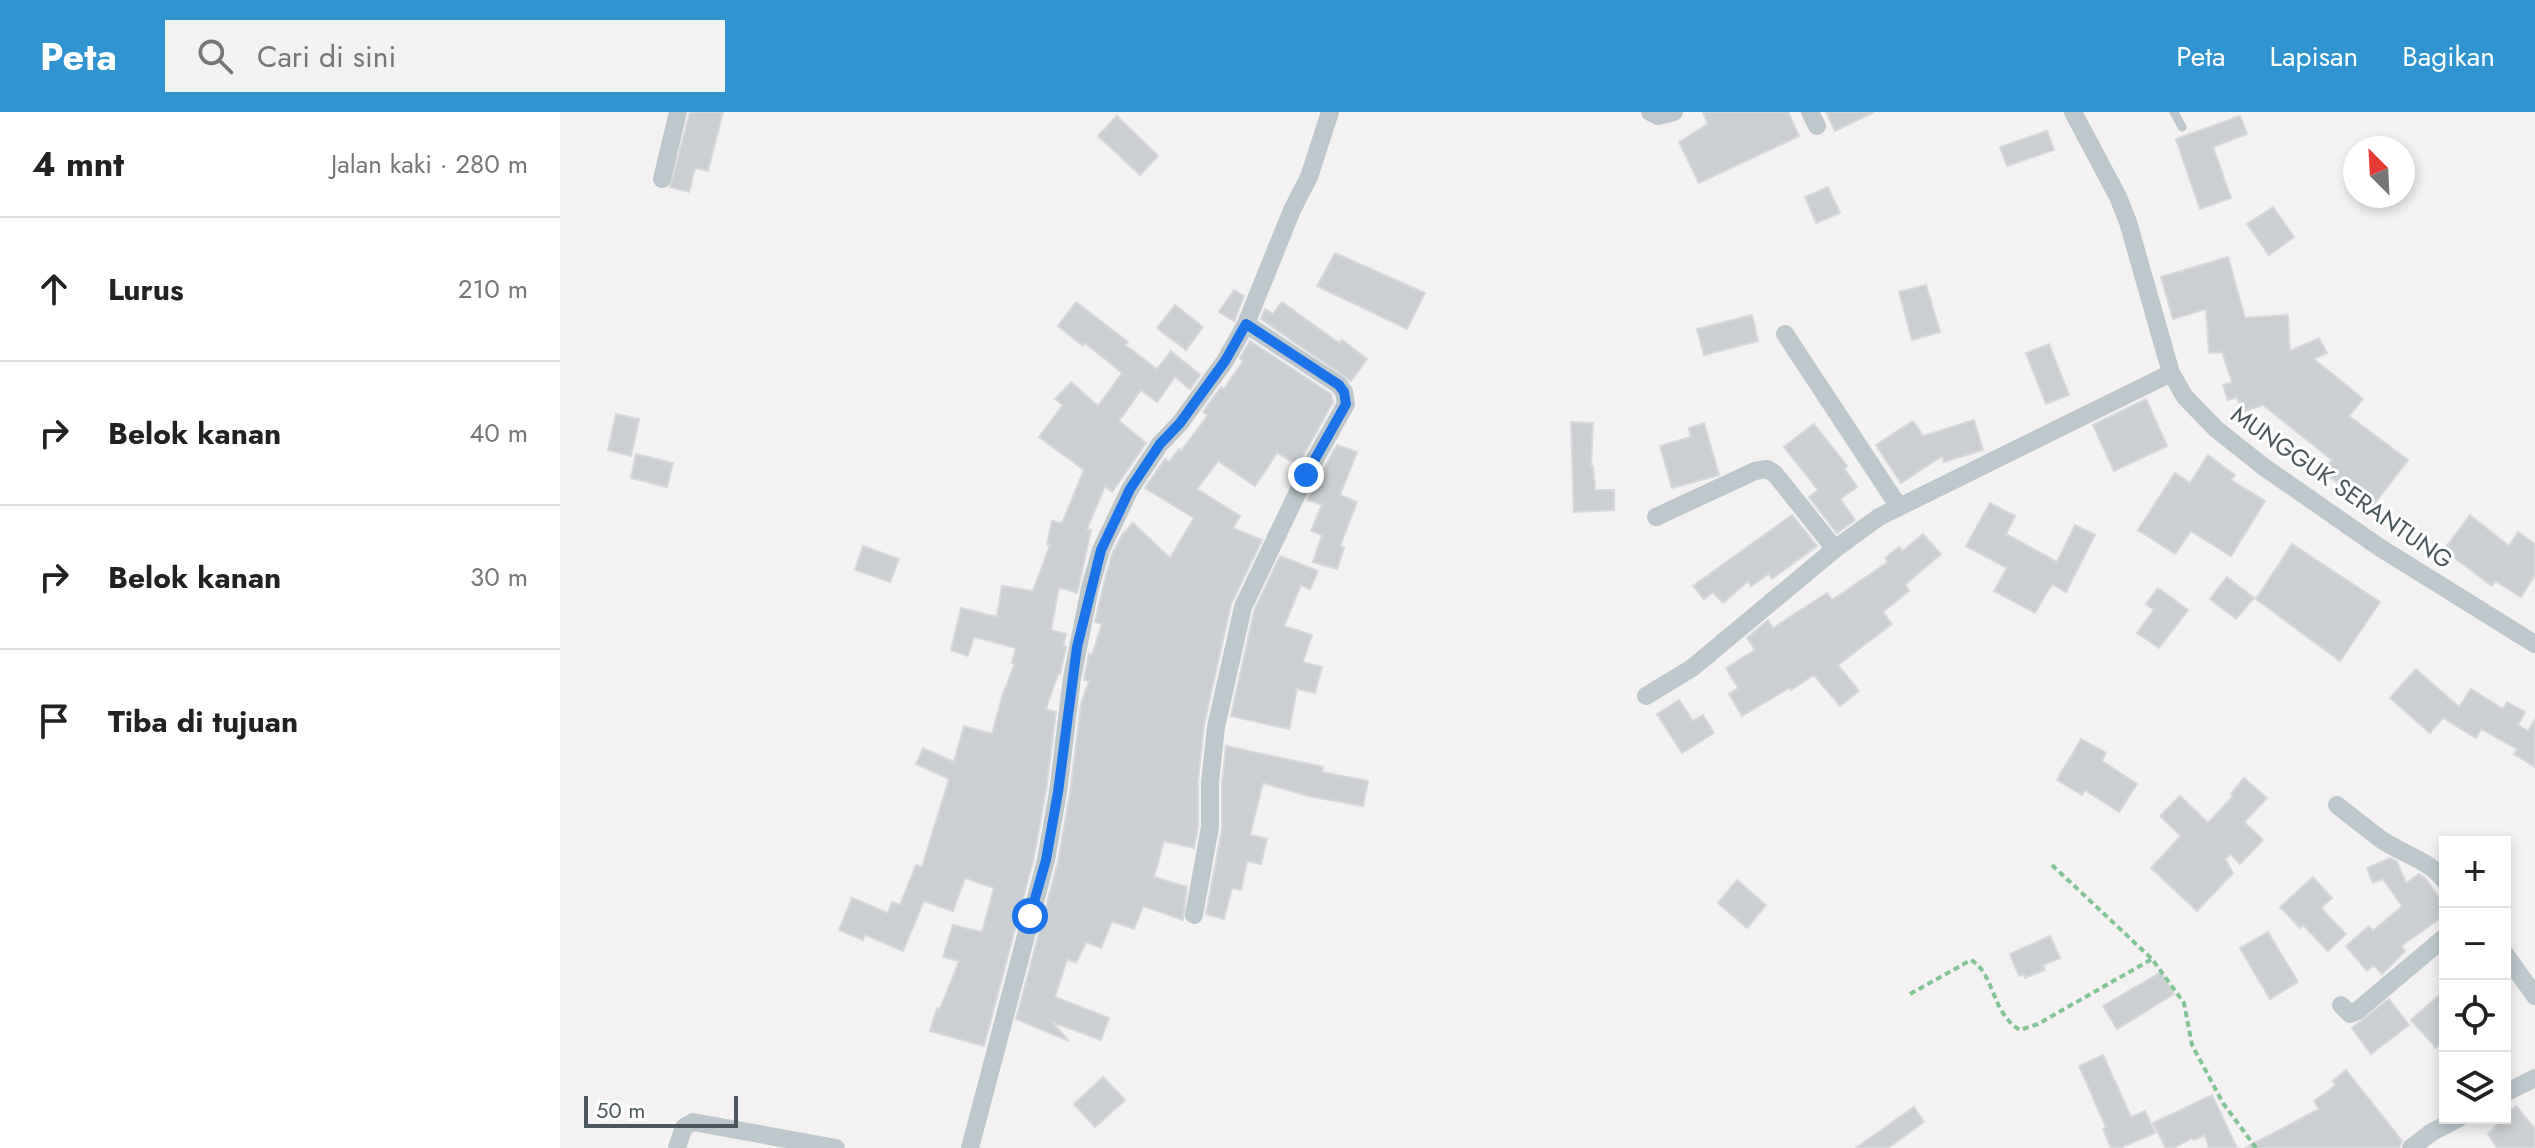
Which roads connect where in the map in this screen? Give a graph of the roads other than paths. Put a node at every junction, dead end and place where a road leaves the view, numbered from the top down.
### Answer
1 (678, 112) edge
2 (1330, 112) edge
3 (1650, 112) edge
4 (1674, 112) edge
5 (2073, 112) edge
6 (2174, 112) edge
7 (2182, 127) dead end
8 (662, 179) dead end
9 (1246, 324) junction
10 (1785, 334) dead end
11 (2171, 373) junction
12 (1899, 507) junction
13 (1656, 517) dead end
14 (1835, 549) junction
15 (2535, 644) edge
16 (1646, 696) dead end
17 (2337, 805) dead end
18 (2439, 873) edge
19 (1194, 915) dead end
20 (2439, 942) edge
21 (2511, 962) edge
22 (2535, 996) edge
23 (2341, 1005) dead end
24 (2535, 1078) edge
25 (2511, 1090) edge
26 (2447, 1124) edge
27 (677, 1148) edge
28 (836, 1148) edge
29 (970, 1148) edge
30 (2411, 1148) edge

1 - 8 street
2 - 9 street
3 - 4 street
5 - 11 street, MUNGGUK SERANTUNG
6 - 7 lane
9 - 19 street
9 - 29 street
10 - 12 street
11 - 12 street
11 - 15 street, MUNGGUK SERANTUNG
12 - 14 street
13 - 14 street
14 - 16 street
17 - 18 street
20 - 23 street
21 - 22 street
24 - 25 street
26 - 30 street
27 - 28 street

